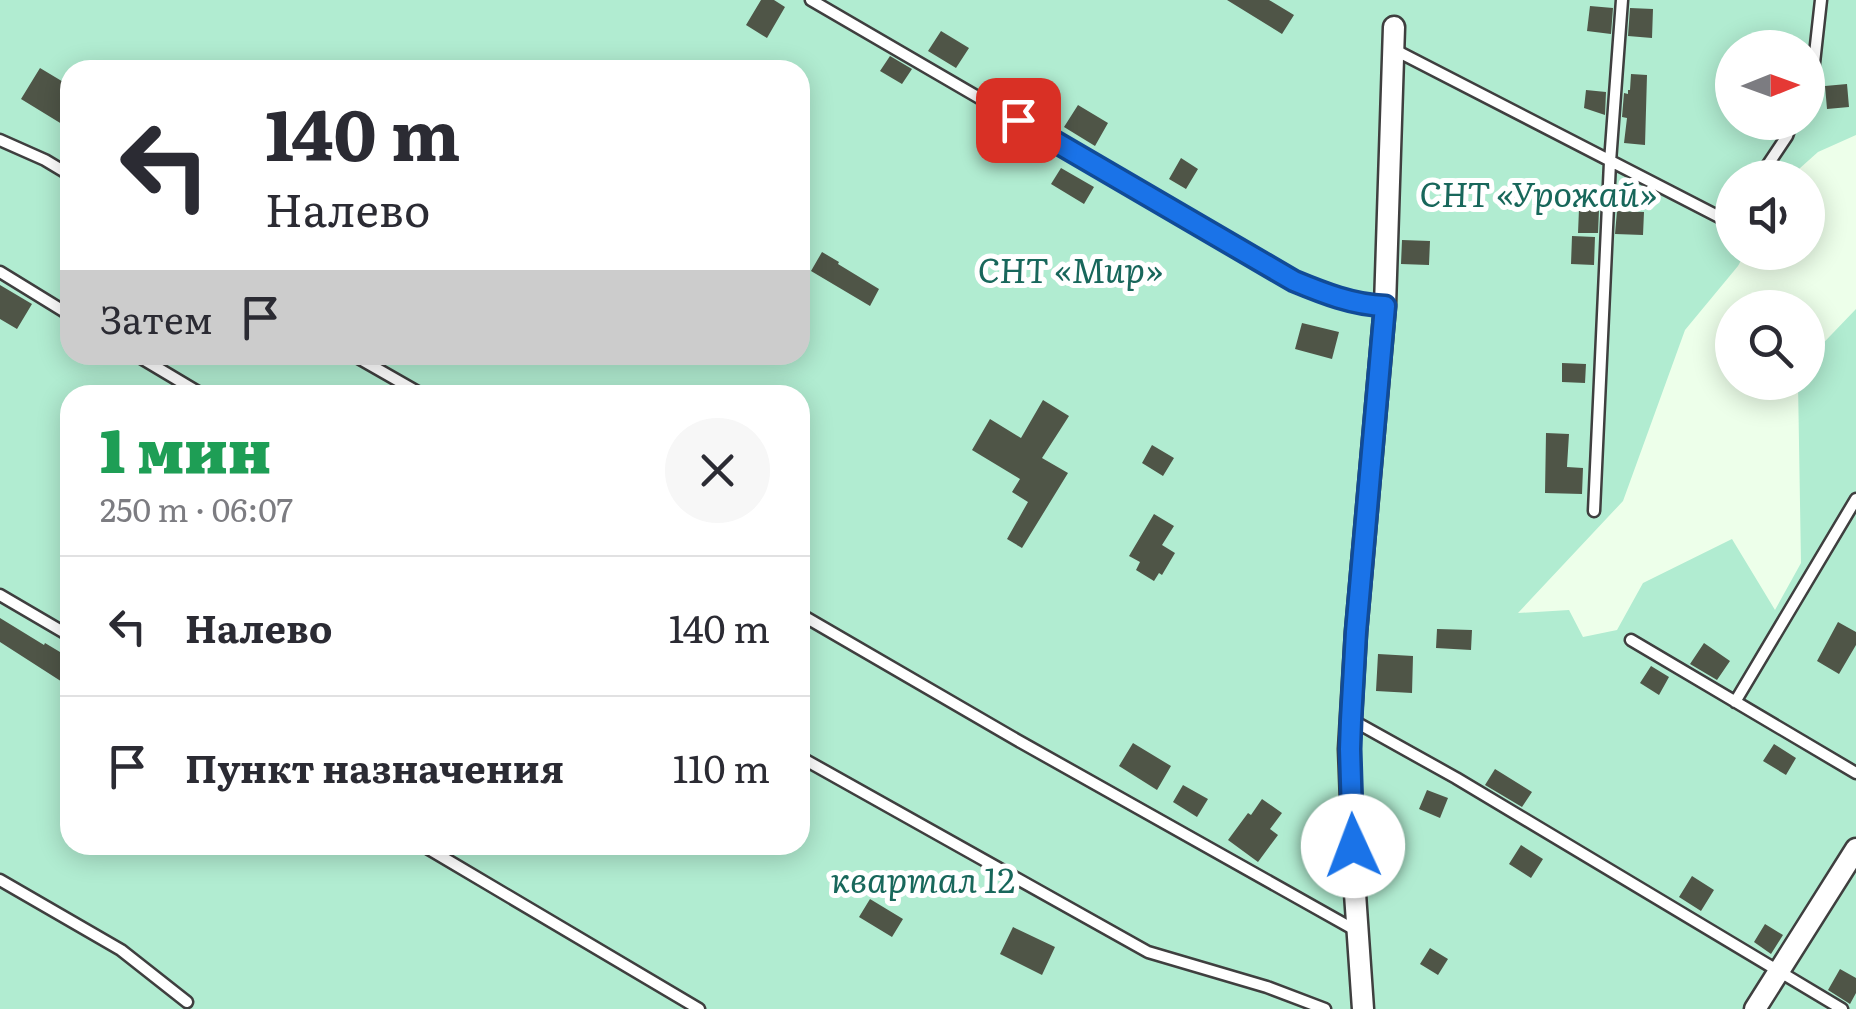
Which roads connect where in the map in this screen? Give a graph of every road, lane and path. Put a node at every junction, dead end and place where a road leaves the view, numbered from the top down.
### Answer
1 (811, 0) edge
2 (1622, 0) edge
3 (1820, 0) edge
4 (1394, 28) dead end
5 (1817, 30) edge
6 (1393, 49) junction
7 (0, 140) edge
8 (1610, 162) junction
9 (60, 168) edge
10 (1715, 215) edge
11 (0, 272) edge
12 (1385, 306) junction
13 (60, 309) edge
14 (153, 365) edge
15 (371, 365) edge
16 (186, 385) edge
17 (406, 385) edge
18 (1856, 500) edge
19 (1594, 511) dead end
20 (0, 594) edge
21 (810, 620) edge
22 (60, 630) edge
23 (1632, 640) dead end
24 (1735, 702) junction
25 (1351, 720) junction
26 (810, 763) edge
27 (1856, 774) edge
28 (1856, 849) edge
29 (439, 855) edge
30 (0, 880) edge
31 (1358, 931) junction
32 (1779, 971) junction
33 (187, 1002) dead end
34 (699, 1009) edge
35 (1326, 1009) edge
36 (1363, 1009) edge
37 (1754, 1009) edge
38 (1842, 1009) edge

1 - 12 lane
2 - 8 lane
3 - 5 lane
4 - 6 street
6 - 8 lane
6 - 12 street
7 - 9 lane
8 - 10 lane
8 - 19 lane
11 - 13 lane
12 - 25 street
14 - 16 lane
15 - 17 lane
18 - 24 lane
20 - 22 lane
21 - 31 lane
23 - 24 lane
24 - 27 lane
25 - 31 street
25 - 32 lane
26 - 35 lane
28 - 32 street
29 - 34 lane
30 - 33 lane
31 - 36 street
32 - 37 street
32 - 38 lane

